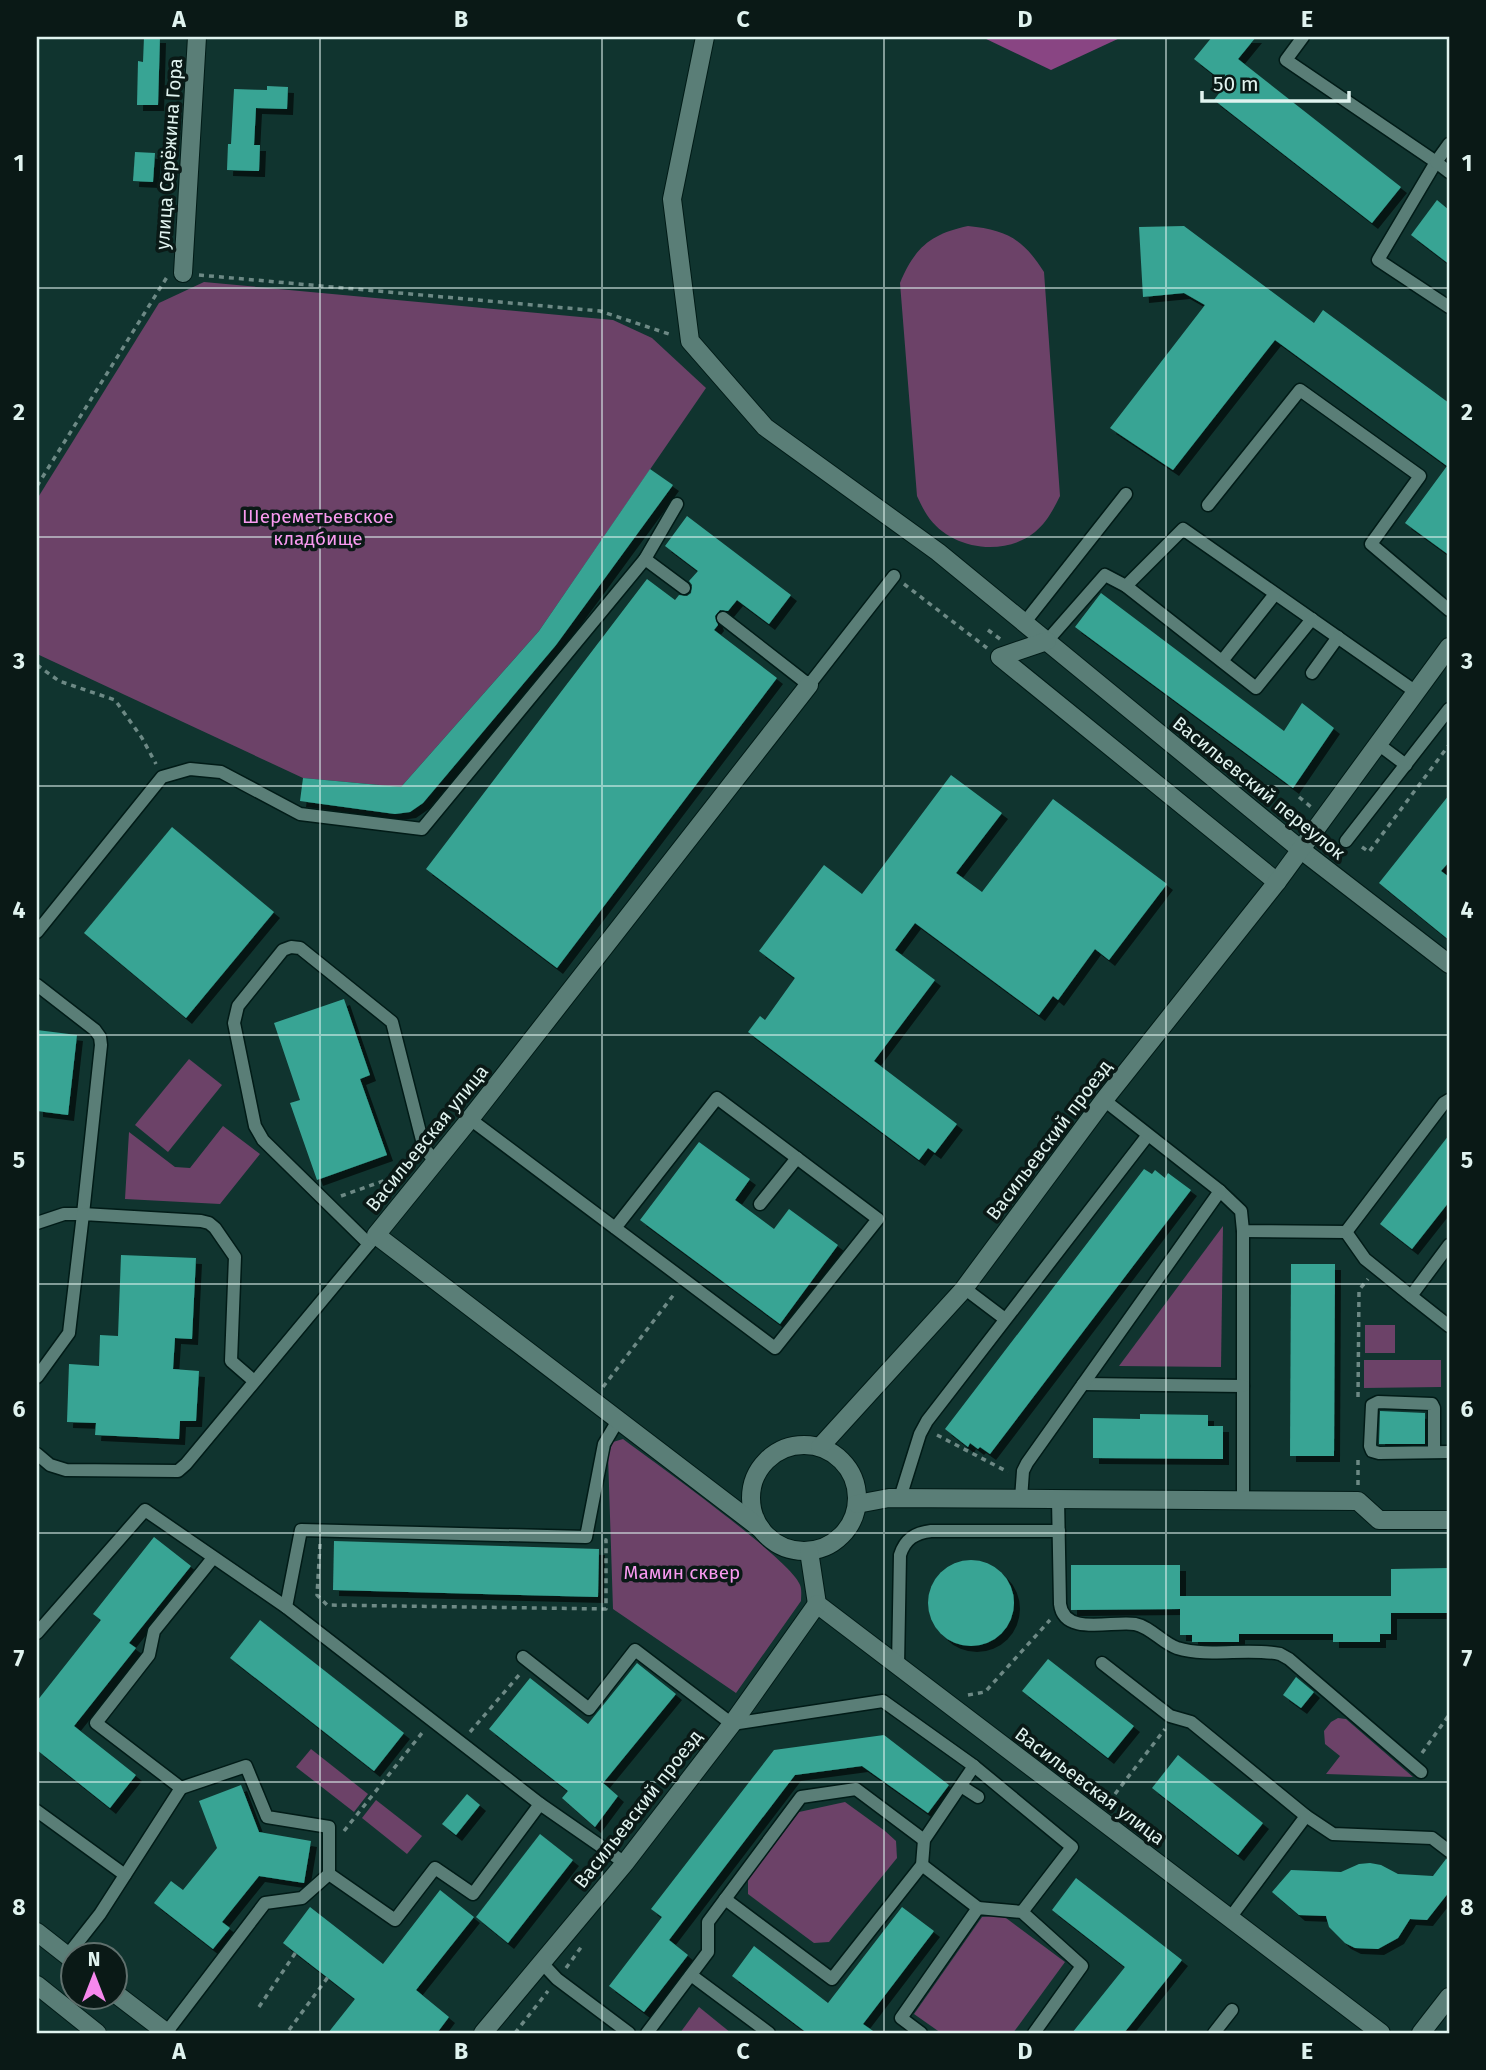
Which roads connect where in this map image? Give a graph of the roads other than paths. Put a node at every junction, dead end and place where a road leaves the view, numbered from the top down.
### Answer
1 (197, 37) edge
2 (705, 37) edge
3 (1303, 37) edge
4 (1449, 144) edge
5 (1436, 162) junction
6 (1449, 172) edge
7 (183, 273) road end
8 (1449, 307) edge
9 (1126, 494) dead end
10 (677, 504) dead end
11 (1208, 506) dead end
12 (645, 559) junction
13 (894, 576) road end
14 (1126, 586) junction
15 (684, 588) dead end
16 (1276, 594) junction
17 (1449, 610) edge
18 (723, 618) dead end
19 (1312, 619) junction
20 (1025, 622) junction
21 (1338, 637) junction
22 (1047, 640) junction
23 (1449, 647) edge
24 (1222, 661) junction
25 (1312, 673) dead end
26 (808, 685) junction
27 (1416, 692) junction
28 (1449, 709) edge
29 (1378, 744) junction
30 (1406, 765) junction
31 (1348, 839) road end
32 (1300, 849) junction
33 (1277, 881) junction
34 (37, 932) edge
35 (1449, 964) edge
36 (37, 985) edge
37 (1104, 1100) junction
38 (1449, 1100) edge
39 (470, 1119) junction
40 (1148, 1135) junction
41 (797, 1158) junction
42 (436, 1161) junction
43 (1220, 1191) junction
44 (761, 1204) dead end
45 (83, 1214) junction
46 (37, 1223) edge
47 (615, 1228) junction
48 (1243, 1231) junction
49 (1346, 1231) junction
50 (372, 1239) junction
51 (1449, 1245) edge
52 (964, 1288) junction
53 (1411, 1296) junction
54 (1006, 1319) junction
55 (1449, 1326) edge
56 (37, 1377) edge
57 (254, 1381) junction
58 (1083, 1384) junction
59 (1243, 1386) junction
60 (617, 1422) junction
61 (820, 1447) junction
62 (1434, 1452) junction
63 (1449, 1452) edge
64 (37, 1454) edge
65 (900, 1499) junction
66 (1021, 1499) junction
67 (1058, 1499) junction
68 (1243, 1500) junction
69 (857, 1504) junction
70 (1449, 1520) edge
71 (761, 1529) junction
72 (1059, 1531) junction
73 (808, 1551) junction
74 (213, 1558) junction
75 (817, 1604) junction
76 (286, 1607) junction
77 (37, 1633) edge
78 (527, 1660) road end
79 (1102, 1663) dead end
80 (898, 1666) junction
81 (732, 1724) junction
82 (974, 1766) junction
83 (1417, 1768) road end
84 (961, 1786) junction
85 (181, 1788) junction
86 (978, 1797) dead end
87 (540, 1804) junction
88 (37, 1811) edge
89 (1306, 1816) junction
90 (924, 1840) junction
91 (1449, 1851) edge
92 (625, 1863) junction
93 (922, 1865) junction
94 (329, 1874) junction
95 (125, 1875) junction
96 (725, 1899) junction
97 (978, 1908) junction
98 (1022, 1912) junction
99 (1230, 1918) junction
100 (37, 1932) edge
101 (82, 1940) edge
102 (60, 1950) edge
103 (542, 1963) junction
104 (691, 1975) junction
105 (37, 1985) edge
106 (1449, 1997) edge
107 (130, 2005) edge
108 (1232, 2010) dead end
109 (97, 2033) edge
110 (167, 2033) edge
111 (483, 2033) edge
112 (629, 2033) edge
113 (647, 2033) edge
114 (769, 2033) edge
115 (921, 2033) edge
116 (1034, 2033) edge
117 (1214, 2033) edge
118 (1381, 2033) edge
119 (1421, 2033) edge

1 - 7 street, улица Серёжина Гора
2 - 20 street, Васильевский переулок
3 - 5 lane
4 - 5 lane
5 - 6 lane
5 - 8 lane
9 - 20 lane
10 - 12 lane
11 - 17 lane
12 - 15 lane
12 - 34 lane
13 - 26 lane
14 - 16 lane
14 - 22 lane
14 - 24 lane
16 - 19 lane
16 - 24 lane
18 - 26 lane
19 - 21 lane
19 - 24 lane
20 - 22 street, Васильевский переулок
21 - 25 lane
21 - 27 lane
22 - 32 street, Васильевский переулок
22 - 33 street
23 - 27 street, Васильевский проезд
26 - 39 street, Васильевская улица
27 - 29 street, Васильевский проезд
28 - 30 lane
29 - 30 lane
29 - 32 street, Васильевский проезд
30 - 31 lane
32 - 33 street, Васильевский проезд
32 - 35 street, Васильевский переулок
33 - 37 street, Васильевский проезд
36 - 45 lane
37 - 40 lane
37 - 52 street, Васильевский проезд
38 - 49 lane
39 - 42 street, Васильевская улица
39 - 47 lane
40 - 43 lane
40 - 54 lane
41 - 44 lane
41 - 47 lane
41 - 47 lane
42 - 50 street, Васильевская улица
42 - 50 lane
43 - 48 lane
43 - 58 lane
45 - 46 lane
45 - 56 lane
45 - 57 lane
48 - 49 lane
48 - 59 lane
49 - 53 lane
50 - 57 lane
50 - 60 street, Васильевская улица
51 - 53 lane
52 - 54 lane
52 - 61 street, Васильевский проезд
53 - 55 lane
54 - 65 lane
57 - 64 lane
58 - 59 lane
58 - 66 lane
59 - 68 lane
60 - 71 street, Васильевская улица
60 - 76 lane
61 - 69 street
61 - 71 street
62 - 62 lane
62 - 63 lane
65 - 66 street
65 - 69 street
66 - 67 street
67 - 68 street
67 - 72 lane
68 - 70 street
69 - 73 street
71 - 73 street
72 - 80 lane
72 - 83 lane
73 - 75 street
74 - 76 lane
74 - 77 lane
74 - 85 lane
75 - 80 street, Васильевская улица
75 - 81 street, Васильевский проезд
76 - 87 lane
78 - 81 lane
79 - 89 lane
80 - 99 street, Васильевская улица
81 - 82 lane
81 - 92 street, Васильевский проезд
82 - 84 lane
82 - 98 lane
84 - 86 lane
84 - 90 lane
85 - 94 lane
85 - 95 lane
87 - 92 lane
87 - 94 lane
88 - 95 lane
89 - 91 lane
89 - 99 lane
90 - 93 lane
90 - 96 lane
92 - 103 street, Васильевский проезд
93 - 96 lane
93 - 97 lane
94 - 110 lane
95 - 101 lane
96 - 104 lane
97 - 98 lane
97 - 115 lane
98 - 116 lane
99 - 118 street, Васильевская улица
100 - 102 street
103 - 111 street, Васильевский проезд
103 - 112 lane
104 - 113 lane
104 - 114 lane
105 - 109 street
106 - 119 street
107 - 110 street
108 - 117 lane

